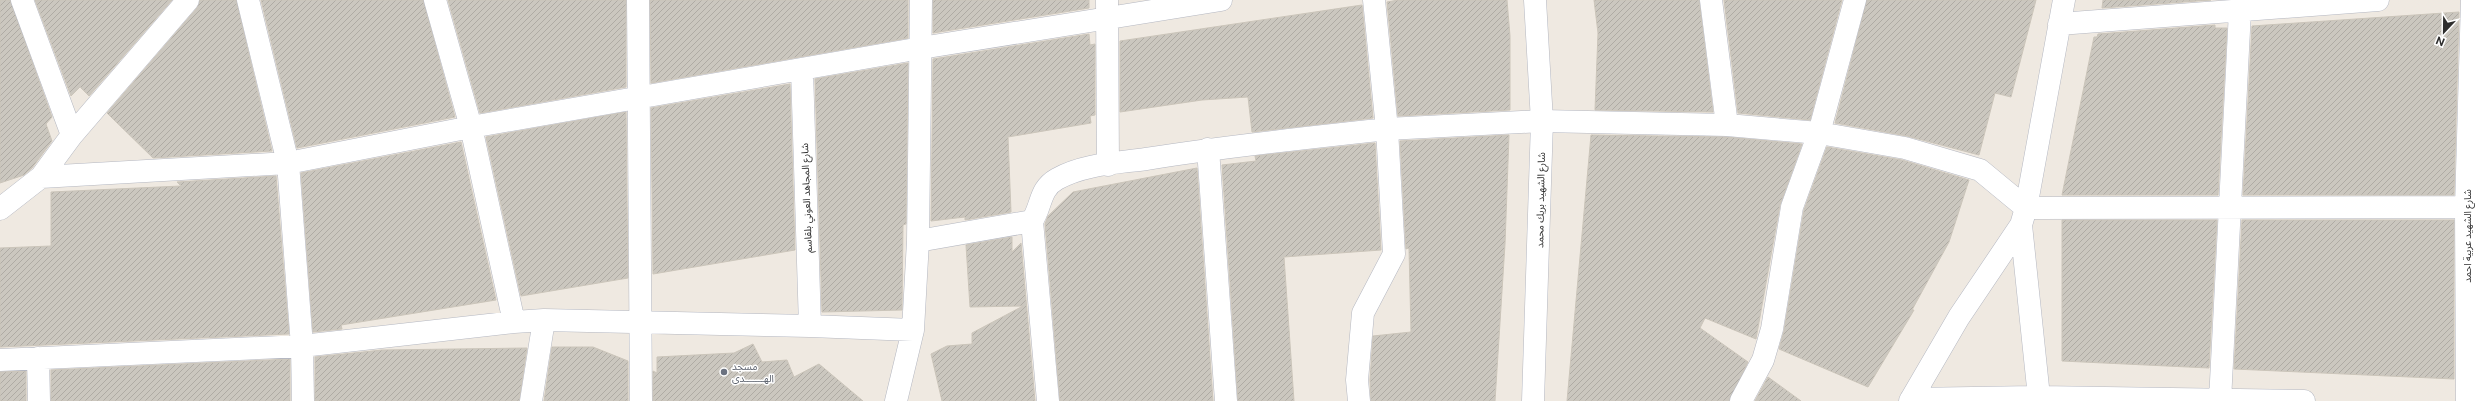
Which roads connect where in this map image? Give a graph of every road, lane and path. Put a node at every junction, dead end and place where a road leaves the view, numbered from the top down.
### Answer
1 (22, 0) edge
2 (188, 0) edge
3 (248, 0) edge
4 (435, 0) edge
5 (638, 0) edge
6 (921, 0) edge
7 (1221, 0) edge
8 (1374, 0) edge
9 (1535, 0) edge
10 (1711, 0) edge
11 (1855, 0) edge
12 (2064, 0) edge
13 (2378, 0) edge
14 (2472, 0) edge
15 (1107, 9) edge
16 (2240, 11) junction
17 (2059, 24) junction
18 (921, 48) junction
19 (802, 70) junction
20 (639, 98) junction
21 (1542, 121) junction
22 (1727, 125) junction
23 (471, 128) junction
24 (1387, 129) junction
25 (1819, 133) junction
26 (72, 135) junction
27 (1208, 149) junction
28 (288, 163) junction
29 (1108, 165) junction
30 (41, 177) junction
31 (2471, 207) edge
32 (0, 209) edge
33 (2230, 209) junction
34 (2024, 216) junction
35 (1032, 221) junction
36 (918, 241) junction
37 (544, 320) junction
38 (514, 322) junction
39 (641, 323) junction
40 (810, 326) junction
41 (913, 330) junction
42 (302, 346) junction
43 (38, 358) junction
44 (0, 360) edge
45 (2039, 397) junction
46 (1910, 400) edge
47 (2220, 400) edge
48 (39, 401) edge
49 (303, 401) edge
50 (531, 401) edge
51 (642, 401) edge
52 (896, 401) edge
53 (1048, 401) edge
54 (1226, 401) edge
55 (1360, 401) edge
56 (1533, 401) edge
57 (1740, 401) edge
58 (2304, 401) edge
59 (2468, 401) edge

1 - 26 street
2 - 26 street
3 - 28 street
4 - 23 street
5 - 20 street
6 - 18 street
7 - 15 street
8 - 24 street
9 - 21 street, شارع الشهيد بريك محمد
10 - 22 street
11 - 25 street
12 - 17 street
13 - 16 street
14 - 31 street, شارع الشهيد عربية احمد
15 - 18 street
15 - 29 street
16 - 17 street
16 - 33 street
17 - 34 street
18 - 19 street
18 - 36 street
19 - 20 street
19 - 40 street, شارع المجاهد العوني بلقاسم
20 - 23 street
20 - 39 street
21 - 22 street
21 - 24 street
21 - 56 street, شارع الشهيد بريك محمد
22 - 25 street
23 - 28 street
23 - 38 street
24 - 27 street
24 - 55 street
25 - 34 street
25 - 57 street
26 - 30 street
27 - 29 street
27 - 54 street
28 - 30 street
28 - 42 street
29 - 35 street
30 - 32 street
31 - 33 street
31 - 59 street, شارع الشهيد عربية احمد
33 - 34 street
33 - 47 street
34 - 45 street
34 - 46 street
35 - 36 street
35 - 53 street
36 - 41 street
37 - 38 street
37 - 39 street
37 - 50 street
38 - 42 street
39 - 40 street
39 - 51 street
40 - 41 street
41 - 52 street
42 - 43 street
42 - 49 street
43 - 44 street
43 - 48 street
45 - 46 street
45 - 47 street
47 - 58 street

